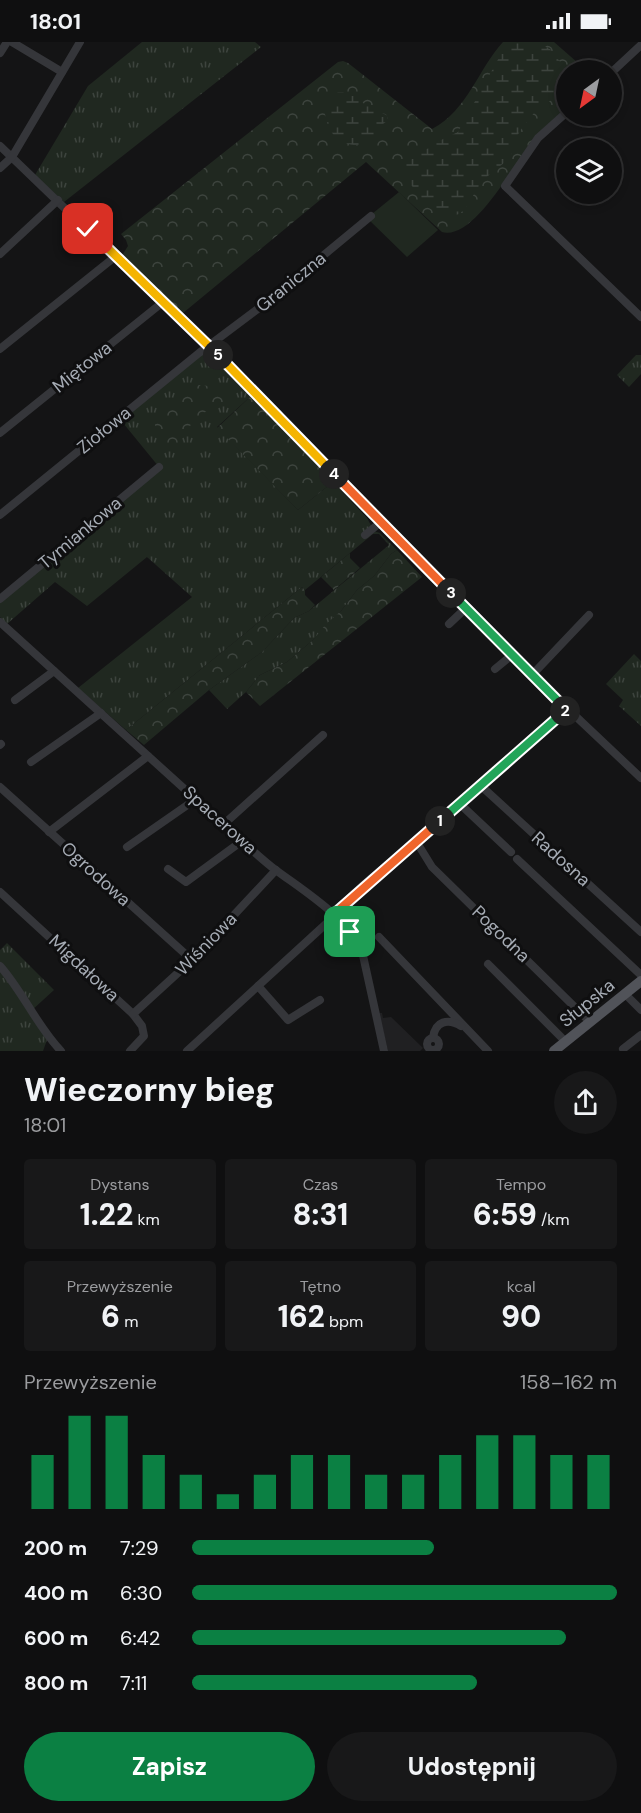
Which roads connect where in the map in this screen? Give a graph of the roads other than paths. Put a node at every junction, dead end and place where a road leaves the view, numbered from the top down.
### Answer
1 (6, 42) edge
2 (12, 42) edge
3 (80, 42) edge
4 (641, 45) edge
5 (0, 52) edge
6 (622, 63) edge
7 (62, 72) junction
8 (556, 122) edge
9 (0, 146) edge
10 (12, 157) junction
11 (0, 168) edge
12 (58, 200) junction
13 (371, 216) dead end
14 (0, 254) edge
15 (116, 256) junction
16 (163, 302) junction
17 (641, 317) edge
18 (208, 346) junction
19 (0, 349) edge
20 (0, 433) edge
21 (159, 467) dead end
22 (0, 516) edge
23 (381, 522) junction
24 (365, 535) dead end
25 (0, 599) edge
26 (466, 608) junction
27 (590, 615) dead end
28 (449, 624) dead end
29 (2, 627) edge
30 (512, 654) junction
31 (495, 669) dead end
32 (54, 671) junction
33 (532, 675) junction
34 (15, 700) dead end
35 (567, 710) junction
36 (101, 713) junction
37 (323, 735) dead end
38 (148, 756) junction
39 (31, 762) dead end
40 (640, 774) edge
41 (480, 785) junction
42 (0, 787) edge
43 (196, 799) junction
44 (460, 804) junction
45 (224, 824) junction
46 (49, 832) junction
47 (242, 841) junction
48 (416, 842) junction
49 (127, 848) dead end
50 (168, 869) dead end
51 (276, 870) junction
52 (0, 892) edge
53 (333, 915) junction
54 (641, 932) edge
55 (378, 937) dead end
56 (192, 960) junction
57 (488, 964) dead end
58 (0, 966) edge
59 (641, 975) edge
60 (641, 981) edge
61 (258, 986) junction
62 (625, 994) junction
63 (320, 1000) dead end
64 (641, 1010) edge
65 (133, 1014) junction
66 (590, 1023) junction
67 (464, 1025) junction
68 (641, 1035) edge
69 (433, 1038) dead end
70 (566, 1042) junction
71 (623, 1049) dead end
72 (190, 1050) edge
73 (61, 1051) edge
74 (130, 1051) edge
75 (384, 1051) edge
76 (488, 1051) edge
77 (554, 1051) edge

1 - 5 street
2 - 7 street
3 - 7 street
4 - 6 street
7 - 10 street
8 - 17 street
9 - 10 street
10 - 11 street
10 - 12 street
12 - 14 street
12 - 15 street
13 - 18 street, Graniczna
15 - 16 street
15 - 19 street
16 - 18 street
16 - 20 street, Miętowa
18 - 22 street, Ziołowa
18 - 23 street
21 - 25 street, Tymiankowa
23 - 24 street
23 - 26 street
26 - 28 street
26 - 30 street
27 - 33 street
29 - 32 street, Spacerowa
30 - 31 street
30 - 33 street
32 - 34 street
32 - 36 street, Spacerowa
33 - 35 street
35 - 40 street
35 - 41 street
36 - 38 street, Spacerowa
36 - 39 street
37 - 45 street
38 - 43 street, Spacerowa
38 - 46 street
41 - 44 street
41 - 54 street, Radosna
42 - 46 street, Ogrodowa
43 - 45 street, Spacerowa
43 - 49 street
44 - 48 street
44 - 59 street
45 - 47 street, Spacerowa
46 - 56 street, Ogrodowa
47 - 50 street
47 - 51 street, Spacerowa
48 - 53 street
48 - 66 street, Pogodna
51 - 53 street, Spacerowa
51 - 56 street, Wiśniowa
52 - 65 street, Migdałowa
53 - 61 street
53 - 75 street, Spacerowa
55 - 67 street
56 - 65 street, Wiśniowa
57 - 70 street
58 - 73 street
60 - 62 main road, Słupska
61 - 63 street
61 - 72 street
62 - 64 street
62 - 66 main road, Słupska
65 - 74 street, Migdałowa
66 - 70 main road, Słupska
67 - 69 street
67 - 76 street
68 - 71 street
70 - 77 main road, Słupska

